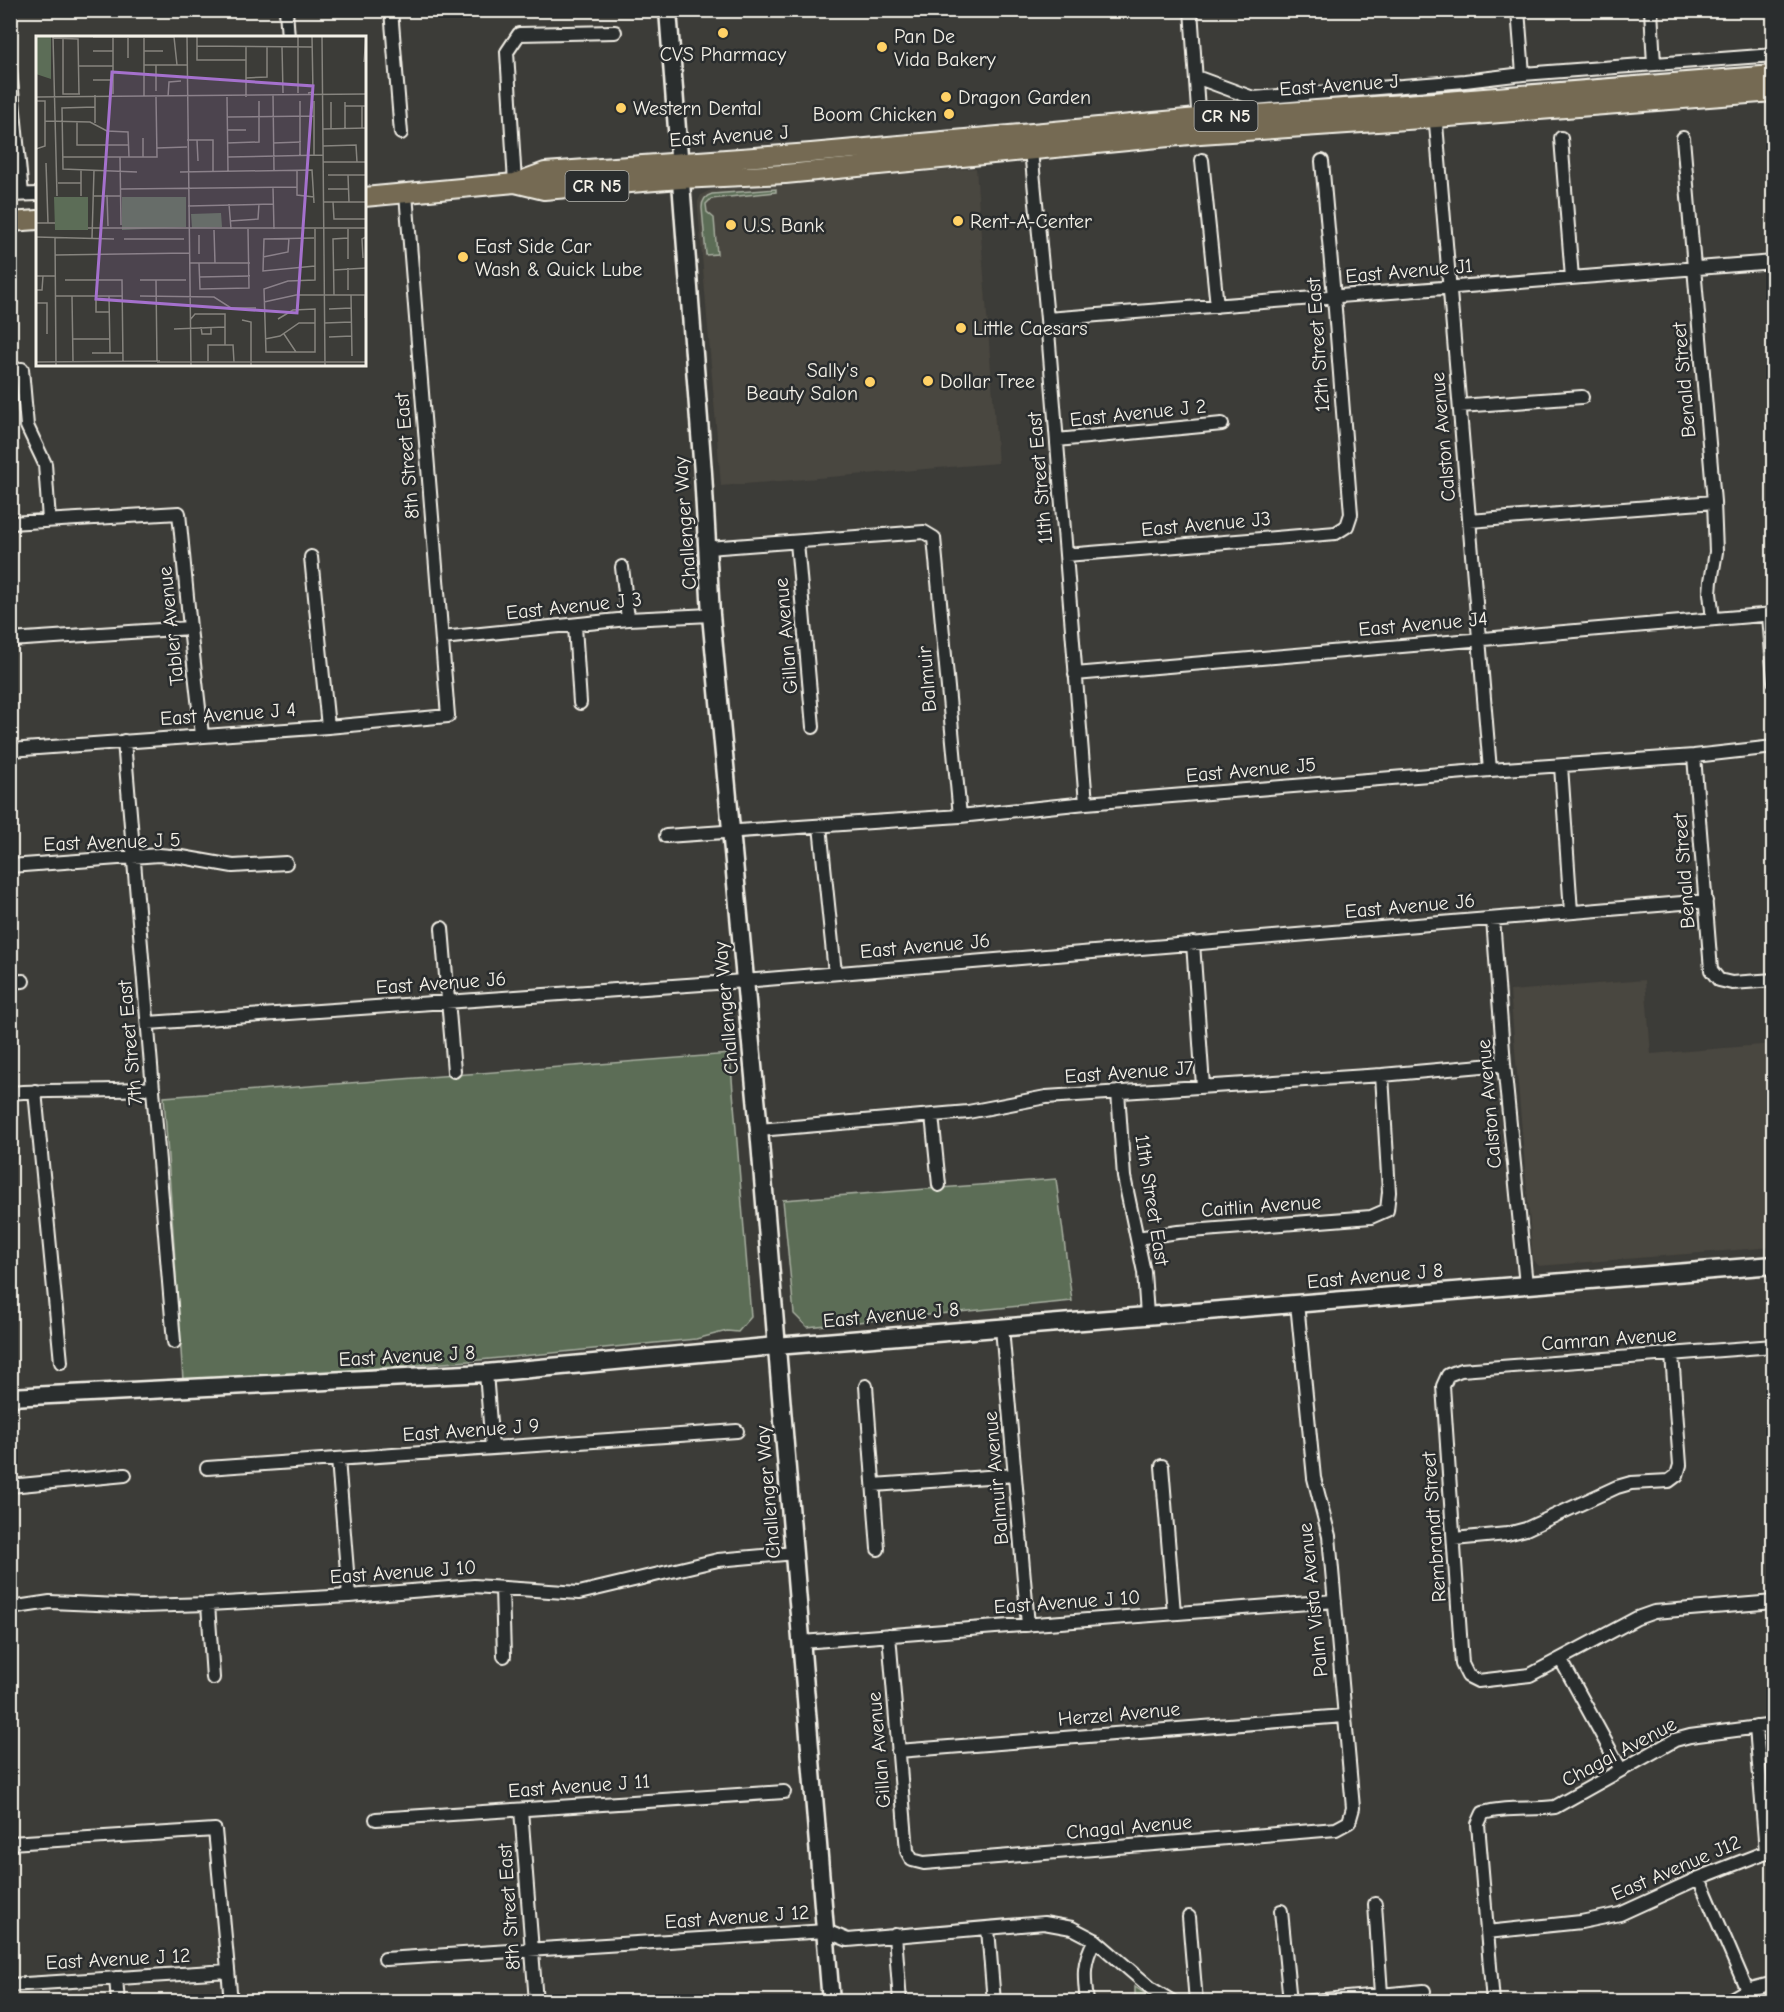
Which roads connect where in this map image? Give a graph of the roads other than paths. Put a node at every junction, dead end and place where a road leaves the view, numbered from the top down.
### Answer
1 (286, 10) edge
2 (392, 10) edge
3 (668, 10) edge
4 (1191, 10) edge
5 (1518, 10) edge
6 (1651, 10) edge
7 (615, 32) dead end
8 (288, 36) edge
9 (1773, 55) edge
10 (1654, 64) junction
11 (10, 70) edge
12 (1522, 74) junction
13 (1773, 75) edge
14 (1196, 77) junction
15 (1773, 92) edge
16 (1435, 110) junction
17 (1199, 126) junction
18 (401, 133) dead end
19 (1562, 138) dead end
20 (1683, 138) dead end
21 (1031, 150) junction
22 (907, 154) junction
23 (1202, 160) dead end
24 (1322, 161) dead end
25 (679, 171) junction
26 (515, 183) junction
27 (36, 194) edge
28 (406, 194) junction
29 (16, 195) edge
30 (366, 197) edge
31 (36, 220) edge
32 (10, 222) edge
33 (1773, 262) edge
34 (1695, 268) junction
35 (1572, 278) junction
36 (1450, 287) junction
37 (1334, 297) junction
38 (1216, 306) junction
39 (1047, 319) junction
40 (22, 369) dead end
41 (1582, 396) dead end
42 (1460, 406) junction
43 (1222, 424) dead end
44 (1057, 440) junction
45 (1714, 502) junction
46 (49, 519) junction
47 (1470, 521) junction
48 (10, 523) edge
49 (1347, 526) joint
50 (797, 542) junction
51 (708, 548) junction
52 (1066, 555) junction
53 (312, 557) dead end
54 (622, 567) dead end
55 (1771, 614) edge
56 (711, 615) junction
57 (628, 619) junction
58 (1713, 619) junction
59 (574, 626) junction
60 (190, 628) junction
61 (442, 638) junction
62 (1479, 638) junction
63 (10, 640) edge
64 (1075, 674) junction
65 (1773, 681) edge
66 (580, 703) dead end
67 (448, 716) joint
68 (328, 727) junction
69 (813, 727) dead end
70 (202, 735) junction
71 (124, 741) junction
72 (1773, 747) edge
73 (10, 750) edge
74 (1694, 756) junction
75 (1561, 766) junction
76 (1490, 770) junction
77 (1086, 803) junction
78 (960, 816) junction
79 (820, 826) junction
80 (732, 832) junction
81 (666, 836) dead end
82 (135, 857) junction
83 (286, 863) dead end
84 (10, 866) edge
85 (1706, 901) junction
86 (1571, 912) junction
87 (1493, 919) junction
88 (442, 928) dead end
89 (1193, 944) junction
90 (835, 973) junction
91 (1773, 980) edge
92 (744, 981) junction
93 (448, 1002) junction
94 (148, 1023) junction
95 (1504, 1064) junction
96 (454, 1071) dead end
97 (1382, 1075) junction
98 (1203, 1086) junction
99 (153, 1088) junction
100 (35, 1091) junction
101 (1118, 1092) junction
102 (10, 1093) edge
103 (932, 1115) junction
104 (759, 1130) junction
105 (939, 1185) dead end
106 (1137, 1238) junction
107 (1773, 1265) edge
108 (1526, 1285) junction
109 (1297, 1303) junction
110 (1148, 1315) junction
111 (1002, 1328) junction
112 (174, 1342) dead end
113 (776, 1346) junction
114 (1773, 1346) edge
115 (1672, 1354) junction
116 (61, 1362) dead end
117 (486, 1373) junction
118 (1448, 1375) joint
119 (866, 1386) dead end
120 (10, 1397) edge
121 (737, 1431) dead end
122 (492, 1448) junction
123 (338, 1459) junction
124 (1162, 1466) dead end
125 (207, 1468) dead end
126 (124, 1475) dead end
127 (1015, 1475) junction
128 (874, 1485) junction
129 (10, 1486) edge
130 (1455, 1539) junction
131 (878, 1550) dead end
132 (795, 1553) junction
133 (502, 1588) junction
134 (349, 1596) junction
135 (1335, 1601) junction
136 (1773, 1602) edge
137 (208, 1604) junction
138 (10, 1608) edge
139 (1174, 1613) junction
140 (1028, 1624) junction
141 (889, 1635) junction
142 (802, 1642) junction
143 (504, 1656) dead end
144 (1561, 1659) junction
145 (213, 1678) dead end
146 (1344, 1716) junction
147 (1773, 1725) edge
148 (1756, 1726) junction
149 (898, 1751) junction
150 (1621, 1770) junction
151 (784, 1792) dead end
152 (521, 1810) junction
153 (376, 1819) dead end
154 (1348, 1822) joint
155 (10, 1843) edge
156 (1770, 1852) edge
157 (912, 1860) joint
158 (1700, 1878) junction
159 (1376, 1904) dead end
160 (1281, 1911) dead end
161 (1189, 1917) dead end
162 (988, 1929) junction
163 (826, 1931) junction
164 (1487, 1932) junction
165 (895, 1935) junction
166 (1095, 1940) junction
167 (532, 1949) junction
168 (385, 1959) dead end
169 (228, 1971) junction
170 (116, 1978) junction
171 (1773, 1983) edge
172 (10, 1985) edge
173 (1747, 1990) junction
174 (1424, 1991) dead end
175 (1382, 1994) junction
176 (118, 2001) edge
177 (231, 2001) edge
178 (536, 2001) edge
179 (831, 2001) edge
180 (900, 2001) edge
181 (994, 2001) edge
182 (1087, 2001) edge
183 (1173, 2001) edge
184 (1196, 2001) edge
185 (1290, 2001) edge
186 (1302, 2001) edge
187 (1493, 2001) edge
188 (1726, 2001) edge

1 - 8 street
2 - 18 street
3 - 25 main road, Challenger Way
4 - 14 street
5 - 12 street
6 - 10 street
7 - 26 street
9 - 10 street, East Avenue J
10 - 12 street, East Avenue J
11 - 29 street
12 - 14 street, East Avenue J
13 - 16 main road, East Avenue J / CR N5
14 - 17 street
15 - 16 main road, East Avenue J / CR N5
16 - 17 main road, East Avenue J / CR N5
16 - 36 street, Calston Avenue
17 - 21 main road, East Avenue J / CR N5
17 - 22 main road, East Avenue J / CR N5
19 - 35 street
20 - 34 street, Benald Street
21 - 22 main road, East Avenue J / CR N5
21 - 39 street, 11th Street East
22 - 25 main road, East Avenue J / CR N5
22 - 25 main road, East Avenue J / CR N5
23 - 38 street
24 - 37 street, 12th Street East
25 - 26 main road, East Avenue J / CR N5
25 - 51 main road, Challenger Way
26 - 28 main road, East Avenue J / CR N5
27 - 29 street
28 - 30 main road, East Avenue J / CR N5
28 - 61 street, 8th Street East
31 - 32 main road
33 - 34 street, East Avenue J1
34 - 35 street, East Avenue J1
34 - 45 street, Benald Street
35 - 36 street, East Avenue J1
36 - 37 street, East Avenue J1
36 - 42 street, Calston Avenue
37 - 38 street, East Avenue J1
37 - 49 street, 12th Street East
38 - 39 street, East Avenue J1
39 - 44 street, 11th Street East
40 - 46 street
41 - 42 street
42 - 47 street, Calston Avenue
43 - 44 street, East Avenue J 2
44 - 52 street, 11th Street East
45 - 47 street
45 - 58 street, Benald Street
46 - 48 street
46 - 60 street, Tabler Avenue
47 - 62 street, Calston Avenue
49 - 52 street, East Avenue J3
50 - 51 street
50 - 69 street, Gillan Avenue
50 - 78 street, Balmuir
51 - 56 main road, Challenger Way
52 - 64 street, 11th Street East
53 - 68 street
54 - 57 street
55 - 58 street, East Avenue J4
55 - 65 street
56 - 57 street, East Avenue J 3
56 - 80 main road, Challenger Way
57 - 59 street, East Avenue J 3
58 - 62 street, East Avenue J4
59 - 61 street, East Avenue J 3
59 - 66 street
60 - 63 street
60 - 70 street, Tabler Avenue
61 - 67 street, 8th Street East
62 - 64 street, East Avenue J4
62 - 76 street, Calston Avenue
64 - 77 street, 11th Street East
67 - 68 street, East Avenue J 4
68 - 70 street, East Avenue J 4
70 - 71 street, East Avenue J 4
71 - 73 street, East Avenue J 4
71 - 82 street, 7th Street East
72 - 74 street, East Avenue J5
74 - 75 street, East Avenue J5
74 - 85 street, Benald Street
75 - 76 street, East Avenue J5
75 - 86 street
76 - 77 street, East Avenue J5
77 - 78 street, East Avenue J5
78 - 79 street, East Avenue J5
79 - 80 street, East Avenue J5
79 - 90 street
80 - 81 street
80 - 92 main road, Challenger Way
82 - 83 street, East Avenue J 5
82 - 84 street, East Avenue J 5
82 - 94 street, 7th Street East
85 - 86 street, East Avenue J6
85 - 91 street, Benald Street
86 - 87 street, East Avenue J6
87 - 89 street, East Avenue J6
87 - 95 street, Calston Avenue
88 - 93 street
89 - 90 street, East Avenue J6
89 - 98 street
90 - 92 street, East Avenue J6
92 - 93 street, East Avenue J6
92 - 104 main road, Challenger Way
93 - 94 street, East Avenue J6
93 - 96 street
94 - 99 street, 7th Street East
95 - 97 street, East Avenue J7
95 - 108 street, Calston Avenue
97 - 98 street, East Avenue J7
97 - 106 street, Caitlin Avenue
98 - 101 street, East Avenue J7
99 - 100 street
99 - 112 street, 7th Street East
100 - 102 street
100 - 116 street
101 - 103 street, East Avenue J7
101 - 106 street, 11th Street East
103 - 104 street, East Avenue J7
103 - 105 street
104 - 113 main road, Challenger Way
106 - 110 street, 11th Street East
107 - 108 main road, East Avenue J 8
108 - 109 main road, East Avenue J 8
109 - 110 main road, East Avenue J 8
109 - 135 street, Palm Vista Avenue
110 - 111 main road, East Avenue J 8
111 - 113 main road, East Avenue J 8
111 - 127 street, Balmuir Avenue
113 - 117 main road, East Avenue J 8
113 - 132 main road, Challenger Way
114 - 115 street, Camran Avenue
115 - 118 street, Camran Avenue
115 - 130 street
117 - 120 main road, East Avenue J 8
117 - 122 street
118 - 130 street, Rembrandt Street
119 - 128 street
121 - 122 street, East Avenue J 9
122 - 123 street, East Avenue J 9
123 - 125 street, East Avenue J 9
123 - 134 street
124 - 139 street
126 - 129 street
127 - 128 street
127 - 140 street, Balmuir Avenue
128 - 131 street
130 - 144 street, Rembrandt Street
132 - 133 street, East Avenue J 10
132 - 142 main road, Challenger Way
133 - 134 street, East Avenue J 10
133 - 143 street
134 - 137 street, East Avenue J 10
135 - 139 street, East Avenue J 10
135 - 146 street, Palm Vista Avenue
136 - 144 street
137 - 138 street, East Avenue J 10
137 - 145 street
139 - 140 street, East Avenue J 10
140 - 141 street, East Avenue J 10
141 - 142 street, East Avenue J 10
141 - 149 street, Gillan Avenue
142 - 163 main road, Challenger Way
144 - 150 street
146 - 149 street, Herzel Avenue
146 - 154 street, Palm Vista Avenue
147 - 148 street, Chagal Avenue
148 - 150 street, Chagal Avenue
148 - 156 street
149 - 157 street, Gillan Avenue
150 - 164 street, Chagal Avenue
151 - 152 street, East Avenue J 11
152 - 153 street, East Avenue J 11
152 - 167 street, 8th Street East
154 - 157 street, Chagal Avenue
155 - 169 street
156 - 158 street, East Avenue J12
158 - 164 street, East Avenue J12
158 - 173 street
159 - 175 street
160 - 185 street
161 - 184 street
162 - 165 street, East Avenue J 12
162 - 166 street, East Avenue J 12
162 - 181 street
163 - 165 street, East Avenue J 12
163 - 167 street, East Avenue J 12
163 - 179 main road, Challenger Way
164 - 187 street
165 - 180 street
166 - 182 street
166 - 183 street, East Avenue J 12
167 - 168 street, East Avenue J 12
167 - 178 street, 8th Street East
169 - 170 street, East Avenue J 12
169 - 177 street
170 - 172 street, East Avenue J 12
170 - 176 street
171 - 173 street
173 - 188 street
174 - 175 street
175 - 186 street

